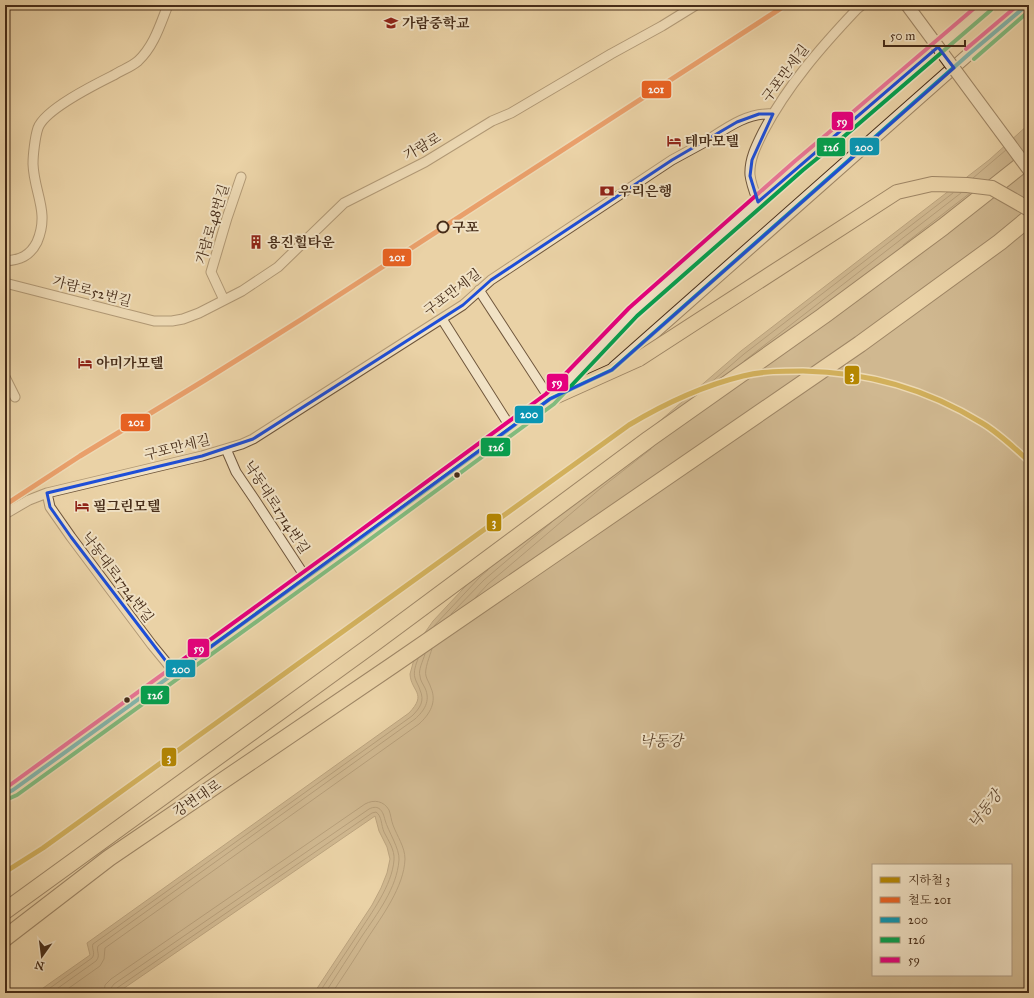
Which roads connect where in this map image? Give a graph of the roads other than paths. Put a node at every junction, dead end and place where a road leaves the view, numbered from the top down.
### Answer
1 (168, 5) edge
2 (696, 5) edge
3 (862, 5) edge
4 (908, 5) edge
5 (987, 5) edge
6 (1027, 5) edge
7 (773, 114) junction
8 (1029, 159) edge
9 (1029, 170) edge
10 (241, 177) dead end
11 (758, 202) junction
12 (1029, 209) edge
13 (1029, 218) edge
14 (5, 261) edge
15 (5, 283) edge
16 (479, 290) junction
17 (224, 300) junction
18 (442, 319) junction
19 (172, 321) joint
20 (5, 377) edge
21 (15, 397) dead end
22 (550, 399) junction
23 (511, 428) junction
24 (226, 449) junction
25 (47, 493) junction
26 (5, 514) edge
27 (306, 578) junction
28 (175, 673) junction
29 (5, 794) edge
30 (5, 911) edge
31 (5, 938) edge

1 - 14 street
2 - 17 street, 가람로
3 - 7 street, 구포만세길
4 - 9 main road, bridge
5 - 11 main road
6 - 22 main road
7 - 11 street
7 - 16 street, 구포만세길
8 - 30 highway, 강변대로, bridge
10 - 17 street, 가람로48번길
11 - 22 main road
12 - 22 main road, bridge
13 - 31 highway, 강변대로
15 - 19 street, 가람로52번길
16 - 18 street, 구포만세길
16 - 22 street
17 - 19 street, 가람로
18 - 23 street
18 - 24 street, 구포만세길
20 - 21 street
22 - 23 main road
23 - 27 main road
24 - 25 street, 구포만세길
24 - 27 street, 낙동대로1714번길
25 - 26 street, 구포만세길
25 - 28 street, 낙동대로1724번길
27 - 28 main road
28 - 29 main road

